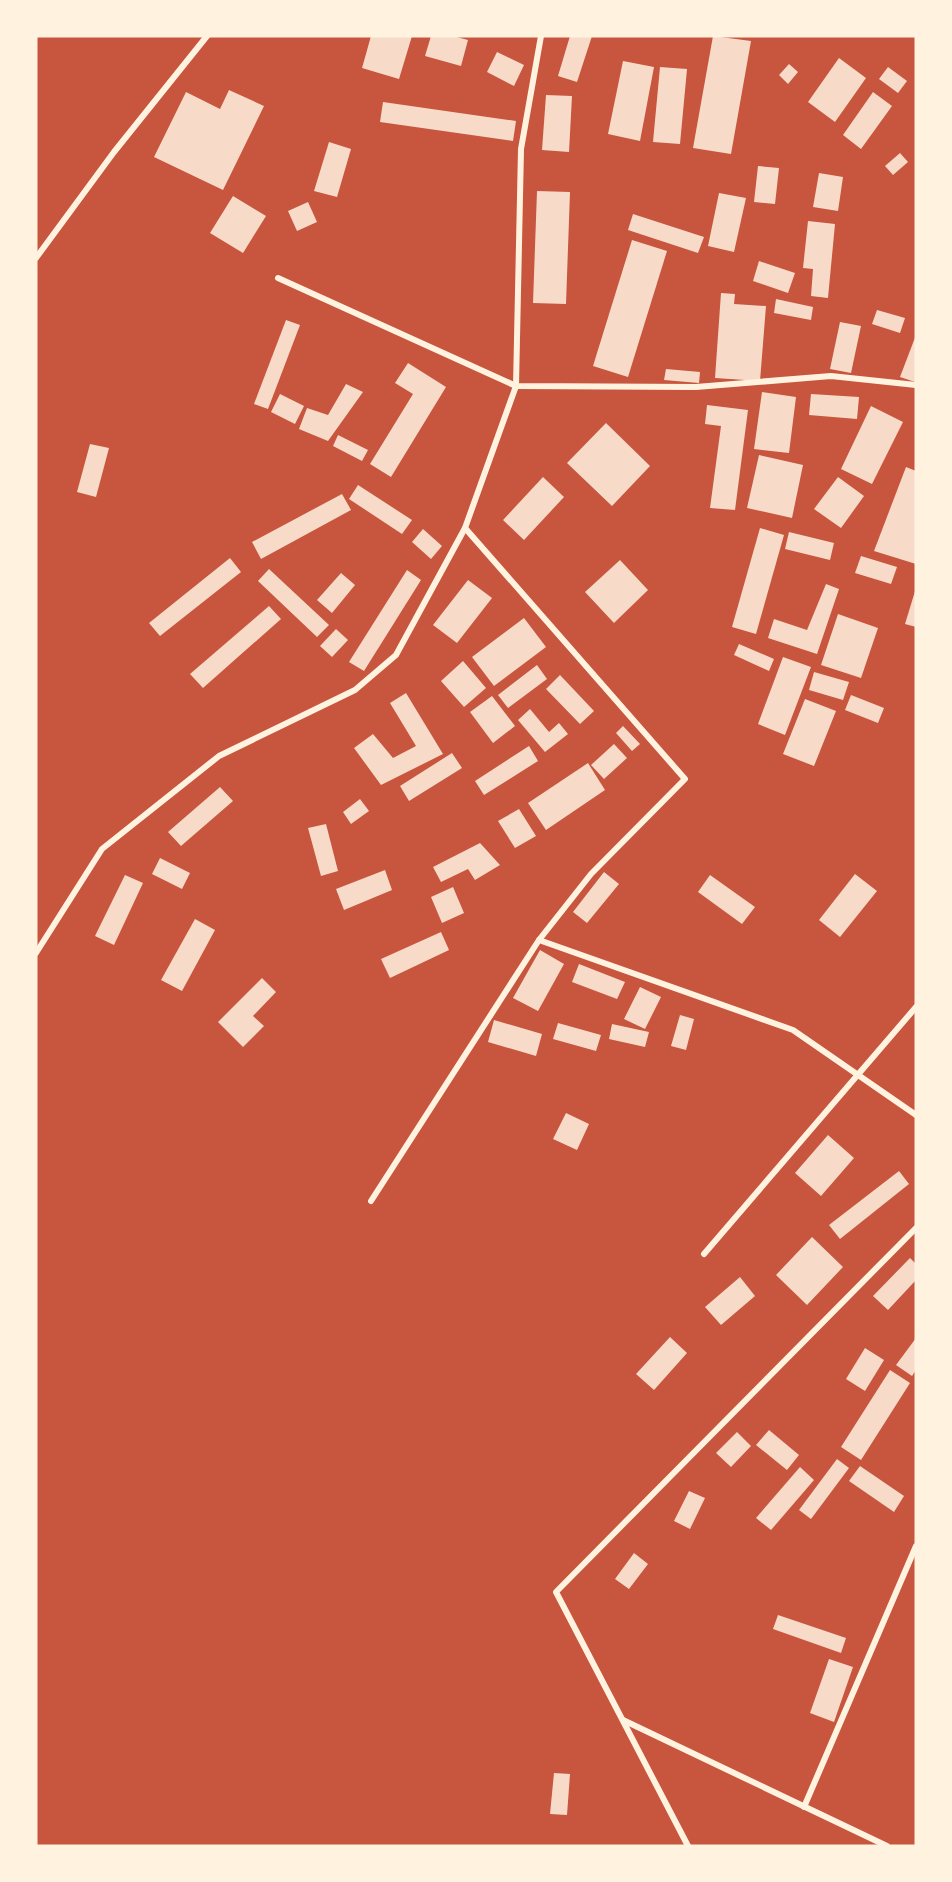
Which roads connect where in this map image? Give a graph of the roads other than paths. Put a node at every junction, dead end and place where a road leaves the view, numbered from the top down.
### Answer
1 (207, 36) edge
2 (541, 36) edge
3 (36, 258) edge
4 (278, 278) dead end
5 (916, 385) edge
6 (516, 386) junction
7 (465, 528) junction
8 (539, 940) junction
9 (36, 953) edge
10 (916, 1006) edge
11 (857, 1075) junction
12 (916, 1115) edge
13 (371, 1202) dead end
14 (915, 1231) edge
15 (704, 1254) dead end
16 (916, 1546) edge
17 (622, 1720) junction
18 (804, 1807) junction
19 (688, 1846) edge
20 (887, 1846) edge

1 - 3 street
2 - 6 street
4 - 6 street
5 - 6 street
6 - 7 street
7 - 8 street
7 - 9 street
8 - 11 street
8 - 13 street
10 - 11 street
11 - 12 street
11 - 15 street
14 - 17 street
16 - 18 street
17 - 18 street
17 - 19 street
18 - 20 street

